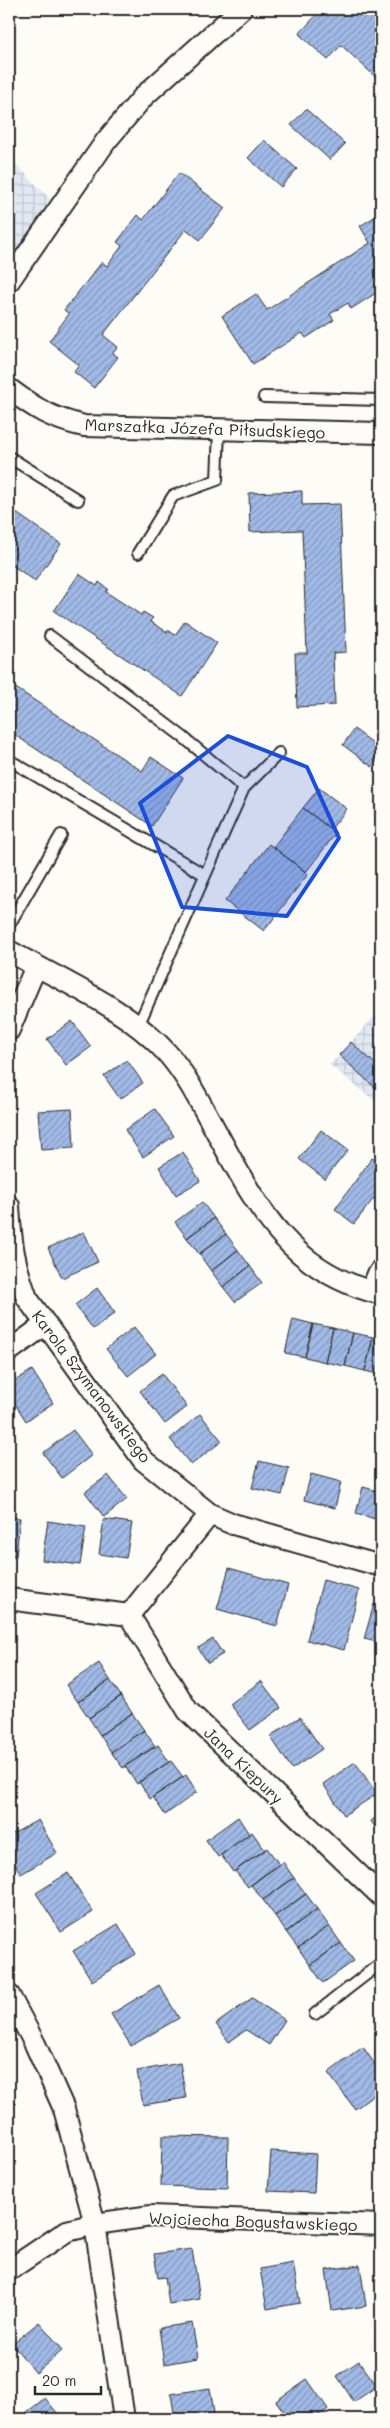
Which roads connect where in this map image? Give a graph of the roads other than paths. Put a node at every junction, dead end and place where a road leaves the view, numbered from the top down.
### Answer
1 (241, 9) edge
2 (9, 281) edge
3 (9, 389) edge
4 (264, 397) dead end
5 (381, 400) edge
6 (219, 430) junction
7 (381, 433) edge
8 (9, 457) edge
9 (78, 500) dead end
10 (138, 553) dead end
11 (50, 636) dead end
12 (279, 753) dead end
13 (9, 760) edge
14 (244, 788) junction
15 (61, 835) dead end
16 (205, 876) junction
17 (9, 925) edge
18 (9, 951) edge
19 (36, 966) junction
20 (138, 1026) junction
21 (9, 1030) edge
22 (9, 1206) edge
23 (381, 1261) edge
24 (374, 1292) edge
25 (46, 1324) junction
26 (9, 1352) edge
27 (210, 1514) junction
28 (381, 1566) edge
29 (9, 1599) edge
30 (129, 1615) junction
31 (381, 1896) edge
32 (381, 1963) edge
33 (9, 1995) edge
34 (315, 2014) dead end
35 (96, 2224) junction
36 (381, 2225) edge
37 (9, 2270) edge
38 (124, 2419) edge

1 - 2 street
3 - 6 street, Marszałka Józefa Piłsudskiego
4 - 5 lane
6 - 7 street, Marszałka Józefa Piłsudskiego
6 - 10 lane
8 - 9 lane
11 - 14 lane
12 - 14 lane
13 - 16 lane
14 - 16 lane
15 - 17 lane
16 - 20 lane
18 - 19 street
19 - 20 street
19 - 21 street
20 - 24 street
22 - 25 street, Karola Szymanowskiego
23 - 24 lane
25 - 26 street
25 - 27 street, Karola Szymanowskiego
27 - 28 street, Karola Szymanowskiego
27 - 30 street
29 - 30 street
30 - 31 street, Jana Kiepury
32 - 34 lane
33 - 35 street
35 - 36 street, Wojciecha Bogusławskiego
35 - 37 street, Wojciecha Bogusławskiego
35 - 38 street

